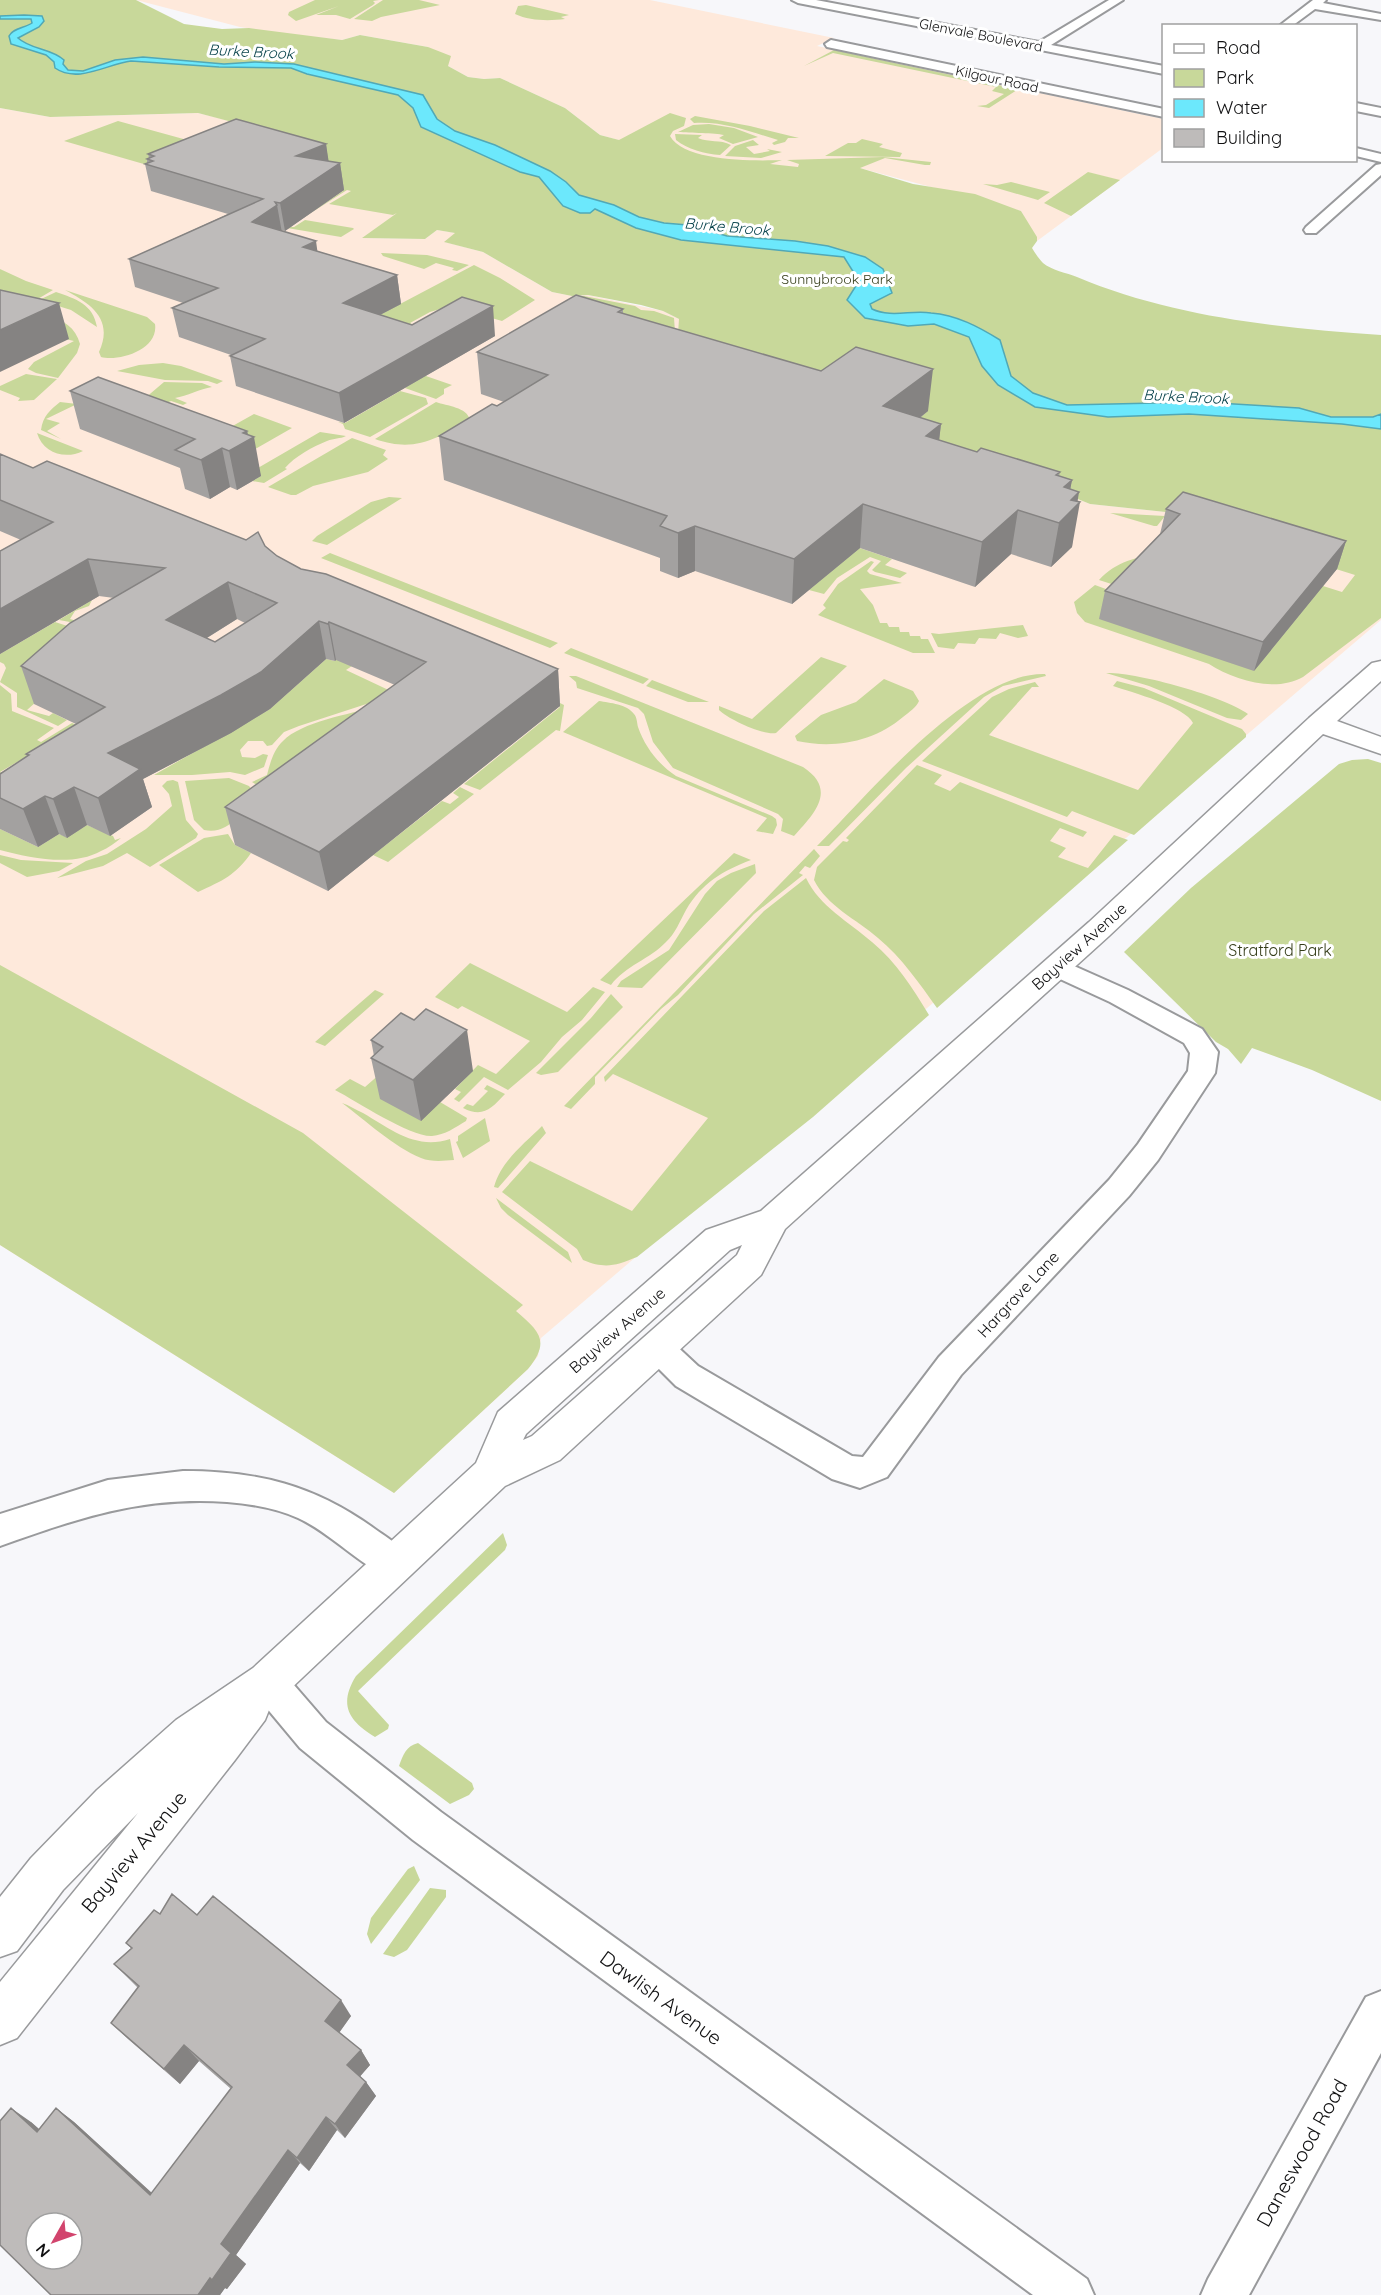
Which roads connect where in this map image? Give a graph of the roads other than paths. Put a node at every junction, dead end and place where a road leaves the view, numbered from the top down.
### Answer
1 (798, 0) edge
2 (1117, 0) edge
3 (1316, 3) edge
4 (897, 9) dead end
5 (883, 16) junction
6 (1381, 17) edge
7 (868, 24) dead end
8 (1287, 24) edge
9 (838, 40) dead end
10 (1041, 46) junction
11 (1162, 70) edge
12 (1357, 107) edge
13 (1381, 112) edge
14 (1162, 113) edge
15 (1357, 152) edge
16 (1381, 158) edge
17 (1381, 168) edge
18 (1311, 230) dead end
19 (1381, 668) edge
20 (1318, 723) junction
21 (1381, 746) edge
22 (1056, 967) junction
23 (774, 1220) junction
24 (658, 1348) junction
25 (491, 1474) junction
26 (0, 1530) edge
27 (394, 1563) junction
28 (268, 1682) junction
29 (0, 1934) edge
30 (1381, 2012) edge
31 (0, 2021) edge
32 (1071, 2295) edge
33 (1224, 2295) edge

1 - 5 street, Glenvale Boulevard
2 - 10 street
3 - 6 street
3 - 8 street
4 - 5 street
5 - 7 street
5 - 10 street, Glenvale Boulevard
9 - 14 street, Kilgour Road
10 - 11 street, Glenvale Boulevard
12 - 13 street
15 - 16 street
17 - 18 street
19 - 20 main road, Bayview Avenue
20 - 21 main road
20 - 22 main road, Bayview Avenue
22 - 23 main road, Bayview Avenue
22 - 24 street, Hargrave Lane
23 - 24 main road, Bayview Avenue
23 - 25 main road, Bayview Avenue
24 - 25 main road, Bayview Avenue
25 - 27 main road, Bayview Avenue
26 - 27 street
27 - 28 main road, Bayview Avenue
28 - 29 main road, Bayview Avenue
28 - 31 main road, Bayview Avenue
28 - 32 street, Dawlish Avenue
30 - 33 street, Daneswood Road

